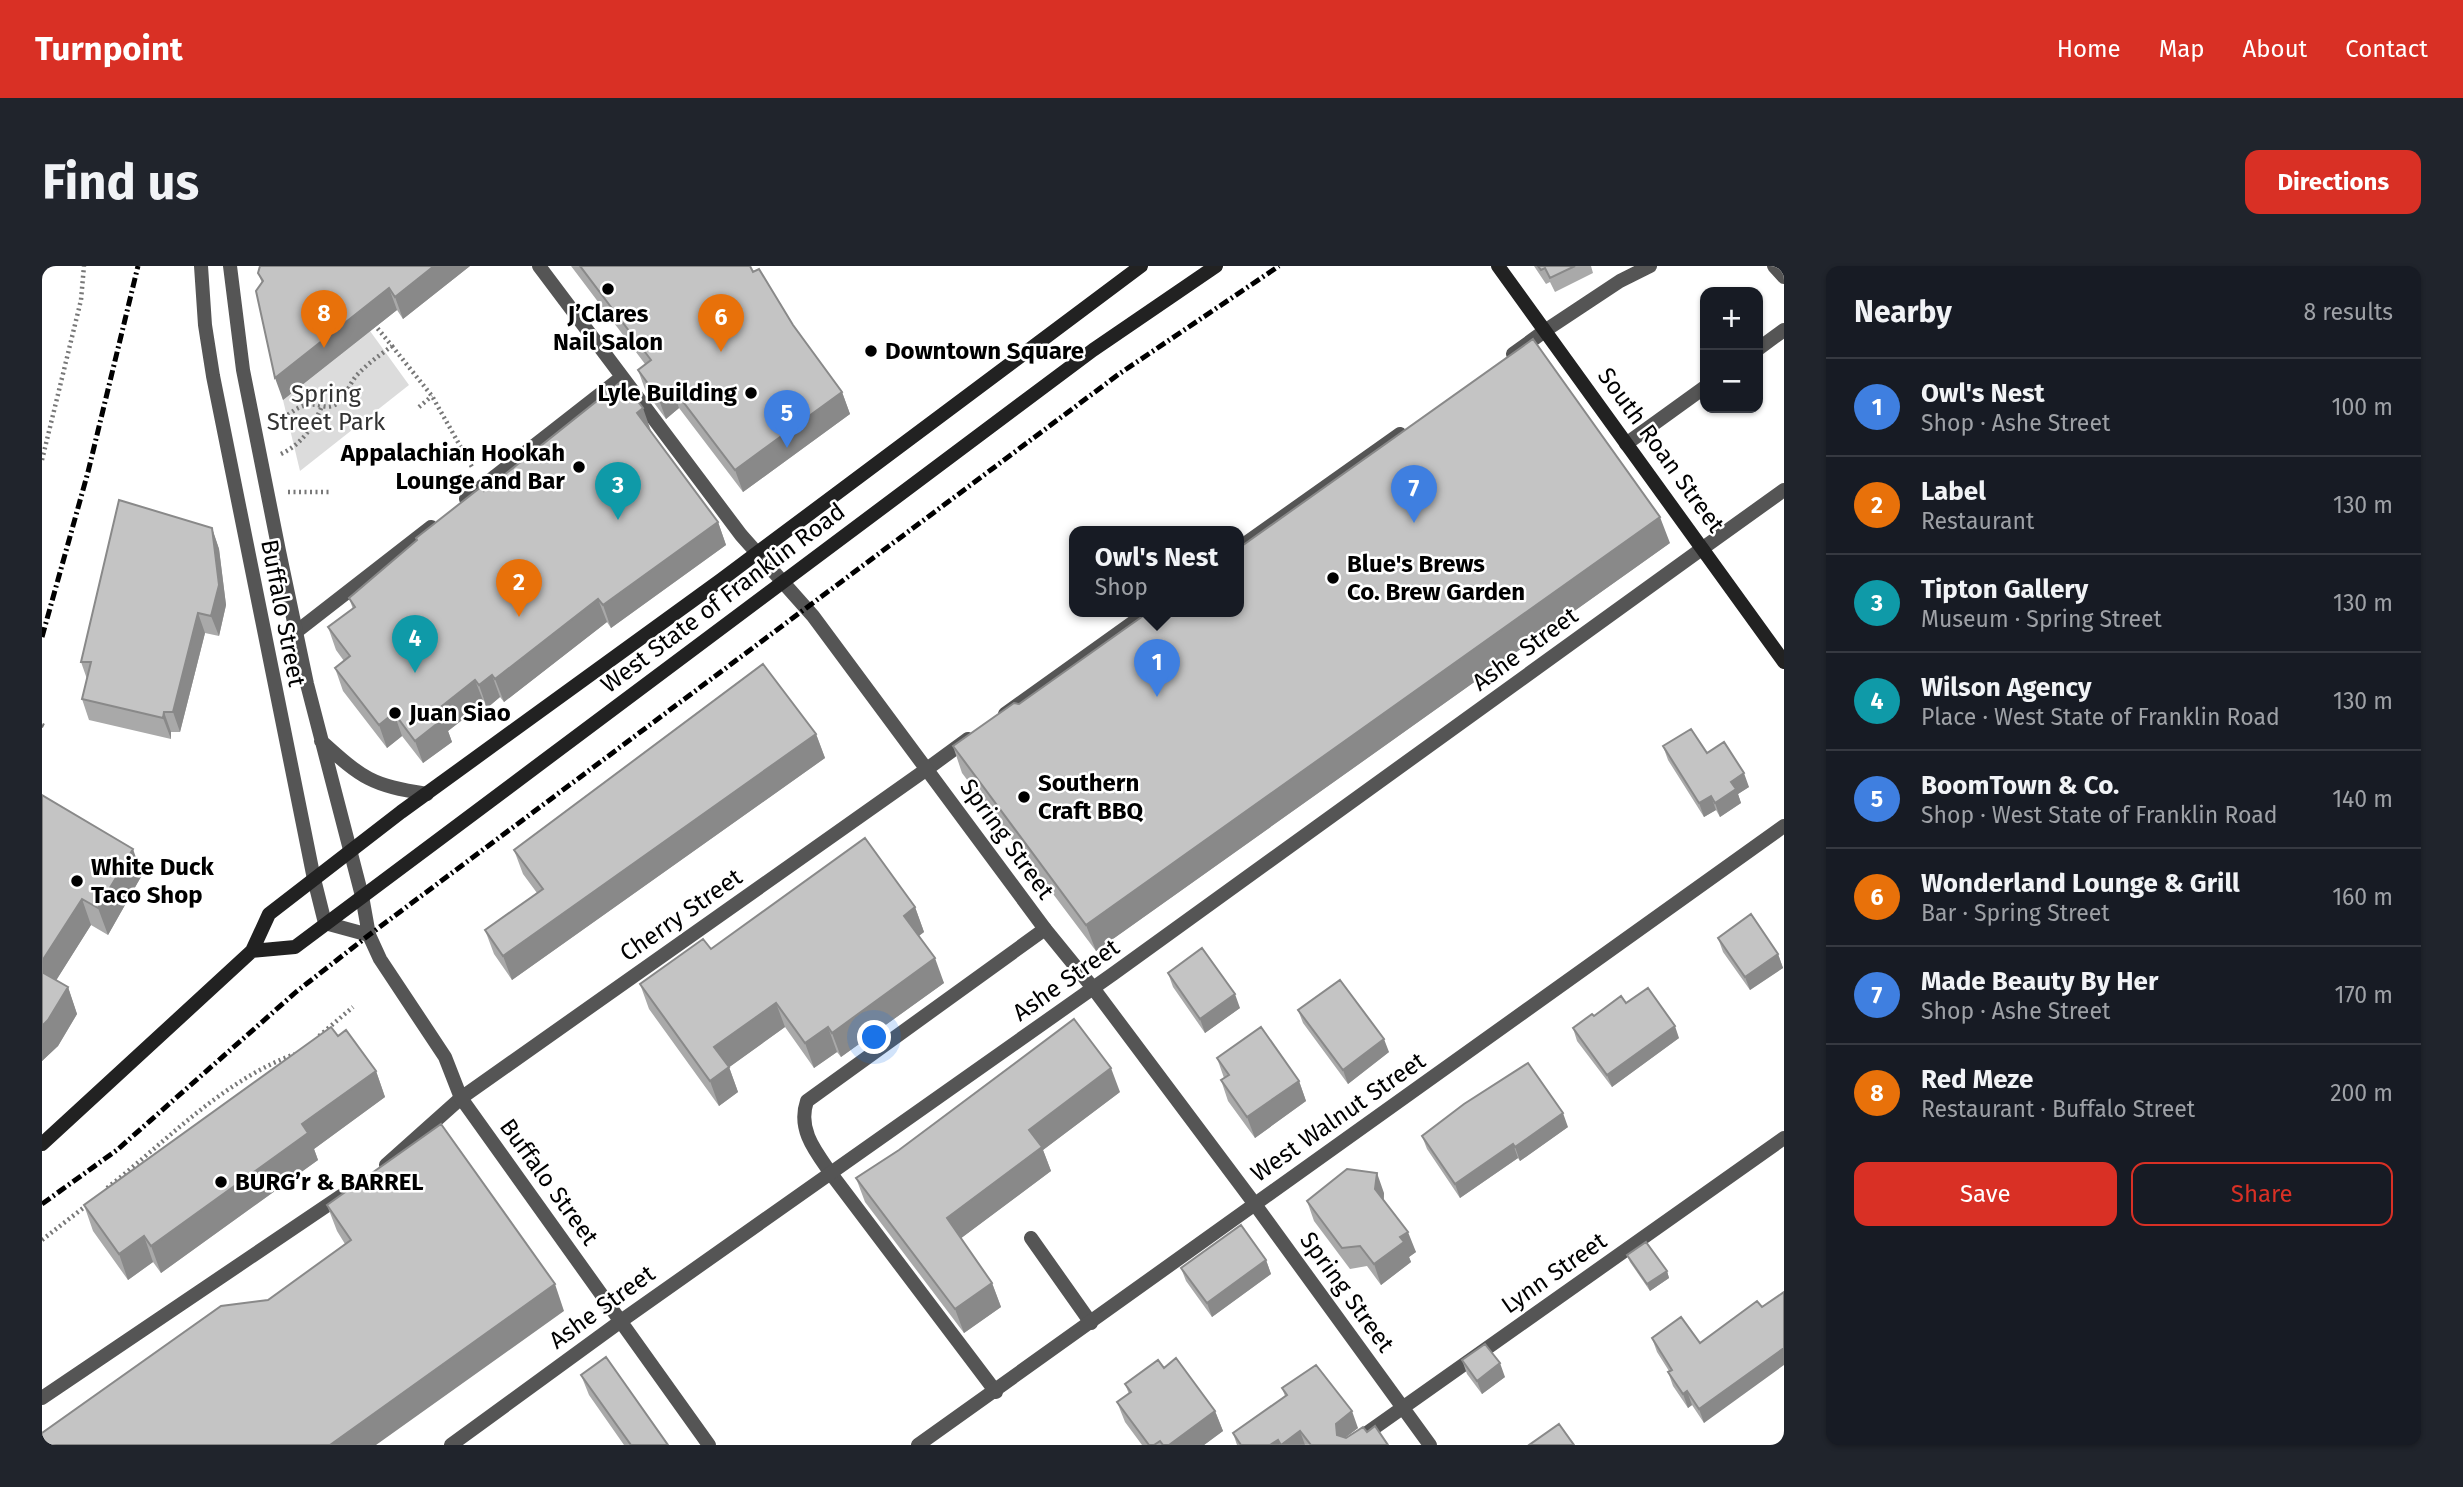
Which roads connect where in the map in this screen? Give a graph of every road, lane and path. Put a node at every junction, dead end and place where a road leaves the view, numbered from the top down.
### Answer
1 (84, 266) edge
2 (201, 266) edge
3 (230, 266) edge
4 (540, 266) edge
5 (1141, 266) edge
6 (1216, 266) edge
7 (1498, 266) edge
8 (1650, 266) edge
9 (1774, 266) edge
10 (1784, 277) edge
11 (369, 317) edge
12 (1546, 330) junction
13 (1784, 330) edge
14 (1763, 345) edge
15 (392, 346) junction
16 (1505, 360) edge
17 (622, 377) junction
18 (1700, 391) edge
19 (432, 396) junction
20 (322, 407) junction
21 (419, 407) dead end
22 (1416, 423) edge
23 (255, 434) junction
24 (1626, 444) junction
25 (42, 460) edge
26 (261, 463) junction
27 (483, 486) junction
28 (1784, 490) edge
29 (267, 492) junction
30 (329, 492) dead end
31 (1244, 544) edge
32 (1703, 548) junction
33 (756, 554) junction
34 (782, 582) junction
35 (1141, 617) edge
36 (296, 632) junction
37 (1784, 662) edge
38 (321, 741) junction
39 (928, 769) junction
40 (427, 793) junction
41 (1784, 826) edge
42 (349, 853) junction
43 (314, 879) junction
44 (362, 896) junction
45 (325, 923) junction
46 (1045, 929) junction
47 (369, 935) junction
48 (252, 951) junction
49 (1093, 988) junction
50 (353, 1007) dead end
51 (310, 1043) edge
52 (300, 1052) edge
53 (461, 1098) junction
54 (1784, 1138) edge
55 (42, 1144) edge
56 (374, 1173) edge
57 (832, 1175) junction
58 (351, 1189) edge
59 (104, 1191) edge
60 (93, 1199) edge
61 (1254, 1203) junction
62 (1031, 1238) dead end
63 (42, 1240) edge
64 (621, 1321) junction
65 (1091, 1323) junction
66 (996, 1392) junction
67 (42, 1398) edge
68 (1403, 1408) junction
69 (451, 1445) edge
70 (709, 1445) edge
71 (918, 1445) edge
72 (1350, 1445) edge
73 (1430, 1445) edge

1 - 25 path
2 - 43 street, Buffalo Street
3 - 23 street, Buffalo Street
4 - 17 street, Spring Street
5 - 33 main road, West State of Franklin Road
6 - 34 main road, West State of Franklin Road
7 - 12 main road, South Roan Street
8 - 12 street
9 - 10 street
11 - 15 path
12 - 16 street
12 - 24 main road, South Roan Street
13 - 14 street
15 - 19 path
15 - 20 path
17 - 27 street
17 - 33 street, Spring Street
18 - 24 street
19 - 21 path
19 - 27 path
20 - 23 path
20 - 26 path
22 - 31 street
23 - 26 street, Buffalo Street
24 - 32 main road, South Roan Street
26 - 29 street, Buffalo Street
27 - 36 street
28 - 32 street, Ashe Street
29 - 30 path
29 - 36 street, Buffalo Street
32 - 37 main road, South Roan Street
32 - 49 street, Ashe Street
33 - 34 street, Spring Street
33 - 40 main road, West State of Franklin Road
34 - 39 street, Spring Street
34 - 44 main road, West State of Franklin Road
35 - 39 street, Cherry Street
36 - 38 street, Buffalo Street
38 - 40 street
38 - 42 street, Buffalo Street
39 - 46 street, Spring Street
39 - 53 street, Cherry Street
40 - 42 main road, West State of Franklin Road
41 - 61 street, West Walnut Street
42 - 43 main road, West State of Franklin Road
42 - 44 street, Buffalo Street
43 - 45 street, Buffalo Street
43 - 48 main road, West State of Franklin Road
44 - 45 main road, West State of Franklin Road
44 - 47 street, Buffalo Street
45 - 47 street
45 - 48 main road, West State of Franklin Road
46 - 49 street, Spring Street
46 - 57 street
47 - 53 street, Buffalo Street
48 - 55 main road, West State of Franklin Road
49 - 57 street, Ashe Street
49 - 61 street, Spring Street
50 - 51 path
52 - 59 path
53 - 56 street, Cherry Street
53 - 64 street, Buffalo Street
54 - 68 street, Lynn Street
57 - 64 street, Ashe Street
57 - 66 street
58 - 67 street
60 - 63 path
61 - 65 street, West Walnut Street
61 - 68 street, Spring Street
62 - 65 street
64 - 69 street, Ashe Street
64 - 70 street, Buffalo Street
65 - 66 street, West Walnut Street
66 - 71 street, West Walnut Street
68 - 72 street, Lynn Street
68 - 73 street, Spring Street

